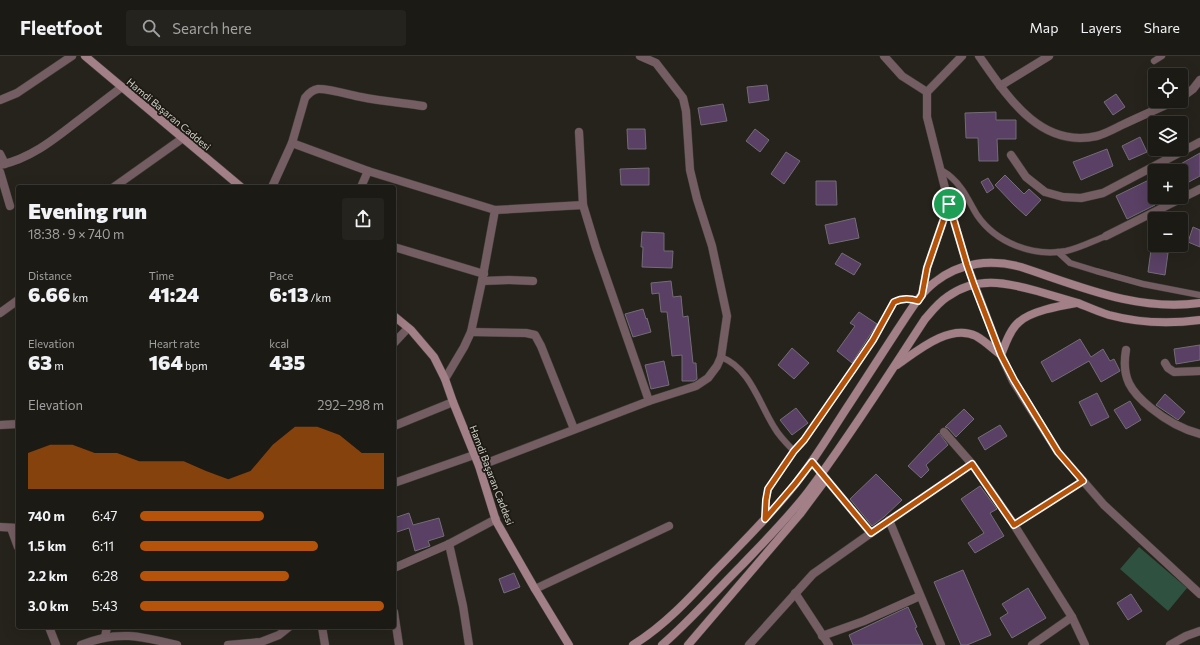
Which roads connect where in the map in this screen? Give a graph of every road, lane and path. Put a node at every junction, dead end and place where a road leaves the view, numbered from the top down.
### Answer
1 (72, 56) edge
2 (85, 56) edge
3 (640, 56) edge
4 (884, 56) edge
5 (962, 56) edge
6 (979, 56) edge
7 (1049, 56) edge
8 (1162, 56) edge
9 (652, 59) edge
10 (1154, 61) dead end
11 (1200, 80) edge
12 (1000, 86) junction
13 (122, 87) junction
14 (927, 92) junction
15 (1188, 93) edge
16 (0, 100) edge
17 (423, 106) dead end
18 (1160, 108) edge
19 (579, 132) dead end
20 (183, 138) junction
21 (1200, 142) edge
22 (292, 143) junction
23 (0, 154) edge
24 (1011, 155) dead end
25 (2, 165) edge
26 (941, 170) junction
27 (368, 171) junction
28 (0, 172) edge
29 (117, 185) edge
30 (239, 185) edge
31 (273, 185) edge
32 (362, 185) edge
33 (1200, 189) edge
34 (949, 204) junction
35 (583, 205) junction
36 (10, 206) dead end
37 (495, 210) junction
38 (1106, 236) joint
39 (396, 248) edge
40 (1058, 252) junction
41 (967, 265) junction
42 (483, 278) junction
43 (533, 281) dead end
44 (974, 285) junction
45 (1200, 295) edge
46 (920, 298) junction
47 (16, 302) edge
48 (1076, 303) junction
49 (1200, 303) edge
50 (0, 314) edge
51 (396, 318) edge
52 (1200, 320) edge
53 (408, 328) junction
54 (471, 332) junction
55 (396, 341) edge
56 (1126, 350) dead end
57 (1001, 355) junction
58 (721, 357) junction
59 (1165, 363) dead end
60 (895, 366) junction
61 (1200, 371) edge
62 (445, 379) junction
63 (649, 400) junction
64 (453, 402) junction
65 (16, 424) edge
66 (0, 425) edge
67 (396, 425) edge
68 (574, 429) junction
69 (944, 432) dead end
70 (1200, 434) edge
71 (794, 451) junction
72 (474, 455) junction
73 (812, 462) junction
74 (972, 464) junction
75 (479, 466) junction
76 (824, 476) junction
77 (1083, 481) junction
78 (396, 482) edge
79 (496, 519) junction
80 (765, 519) junction
81 (889, 520) junction
82 (1014, 525) junction
83 (1, 526) edge
84 (669, 526) dead end
85 (14, 528) edge
86 (871, 533) junction
87 (449, 544) junction
88 (396, 567) edge
89 (535, 589) junction
90 (795, 594) junction
91 (1200, 594) edge
92 (920, 596) junction
93 (1072, 617) junction
94 (396, 625) edge
95 (50, 629) edge
96 (107, 629) edge
97 (286, 629) edge
98 (322, 629) edge
99 (1200, 631) edge
100 (822, 636) junction
101 (105, 637) junction
102 (56, 645) edge
103 (81, 645) edge
104 (177, 645) edge
105 (228, 645) edge
106 (325, 645) edge
107 (399, 645) edge
108 (469, 645) edge
109 (569, 645) edge
110 (633, 645) edge
111 (662, 645) edge
112 (688, 645) edge
113 (750, 645) edge
114 (829, 645) edge
115 (941, 645) edge
116 (1032, 645) edge
117 (1085, 645) edge
118 (1170, 645) edge

1 - 16 street
2 - 13 main road, Hamdi Başaran Caddesi
3 - 9 street
4 - 14 street
5 - 14 street
6 - 12 street
7 - 12 street
8 - 10 lane
9 - 58 street
11 - 15 street
12 - 18 street
13 - 20 main road, Hamdi Başaran Caddesi
13 - 25 street
14 - 26 street
17 - 22 street
19 - 35 street
20 - 29 street
20 - 30 main road, Hamdi Başaran Caddesi
21 - 24 street
22 - 27 street
22 - 31 street
23 - 25 street
26 - 34 street
26 - 40 lane
27 - 32 street
27 - 37 street
28 - 36 street
33 - 38 street
34 - 41 street
34 - 46 street
35 - 37 street
35 - 63 street
37 - 42 street
38 - 40 lane
39 - 42 street
40 - 45 lane
41 - 44 street
41 - 46 main road
41 - 49 main road
42 - 43 street
42 - 54 street
44 - 48 main road
44 - 57 street
44 - 60 main road
46 - 71 lane
46 - 73 main road
47 - 50 street
48 - 52 main road
48 - 57 main road
51 - 53 main road, Hamdi Başaran Caddesi
53 - 55 street
53 - 62 main road, Hamdi Başaran Caddesi
54 - 62 street
54 - 68 street
56 - 70 street
57 - 60 main road
57 - 77 street
58 - 63 street
58 - 71 lane
59 - 61 street
60 - 76 main road
62 - 64 main road, Hamdi Başaran Caddesi
63 - 68 street
64 - 67 street
64 - 72 main road, Hamdi Başaran Caddesi
65 - 66 street
68 - 75 street
69 - 74 street
71 - 80 lane
72 - 75 main road, Hamdi Başaran Caddesi
72 - 78 street
73 - 76 street
73 - 80 main road
74 - 81 street
74 - 82 street
75 - 79 main road, Hamdi Başaran Caddesi
76 - 86 street
76 - 111 main road
76 - 112 main road
77 - 82 street
77 - 91 street
79 - 87 street
79 - 89 main road, Hamdi Başaran Caddesi
80 - 110 main road
81 - 86 street
81 - 92 street
82 - 93 street
83 - 85 street
84 - 89 street
86 - 90 street
87 - 88 street
87 - 108 street
89 - 109 main road, Hamdi Başaran Caddesi
90 - 100 street
90 - 113 street
92 - 100 street
92 - 115 street
93 - 116 street
93 - 117 street
94 - 107 street
95 - 102 street
96 - 101 street
97 - 105 street
98 - 106 street
99 - 118 street
100 - 114 street
101 - 103 street
101 - 104 street

